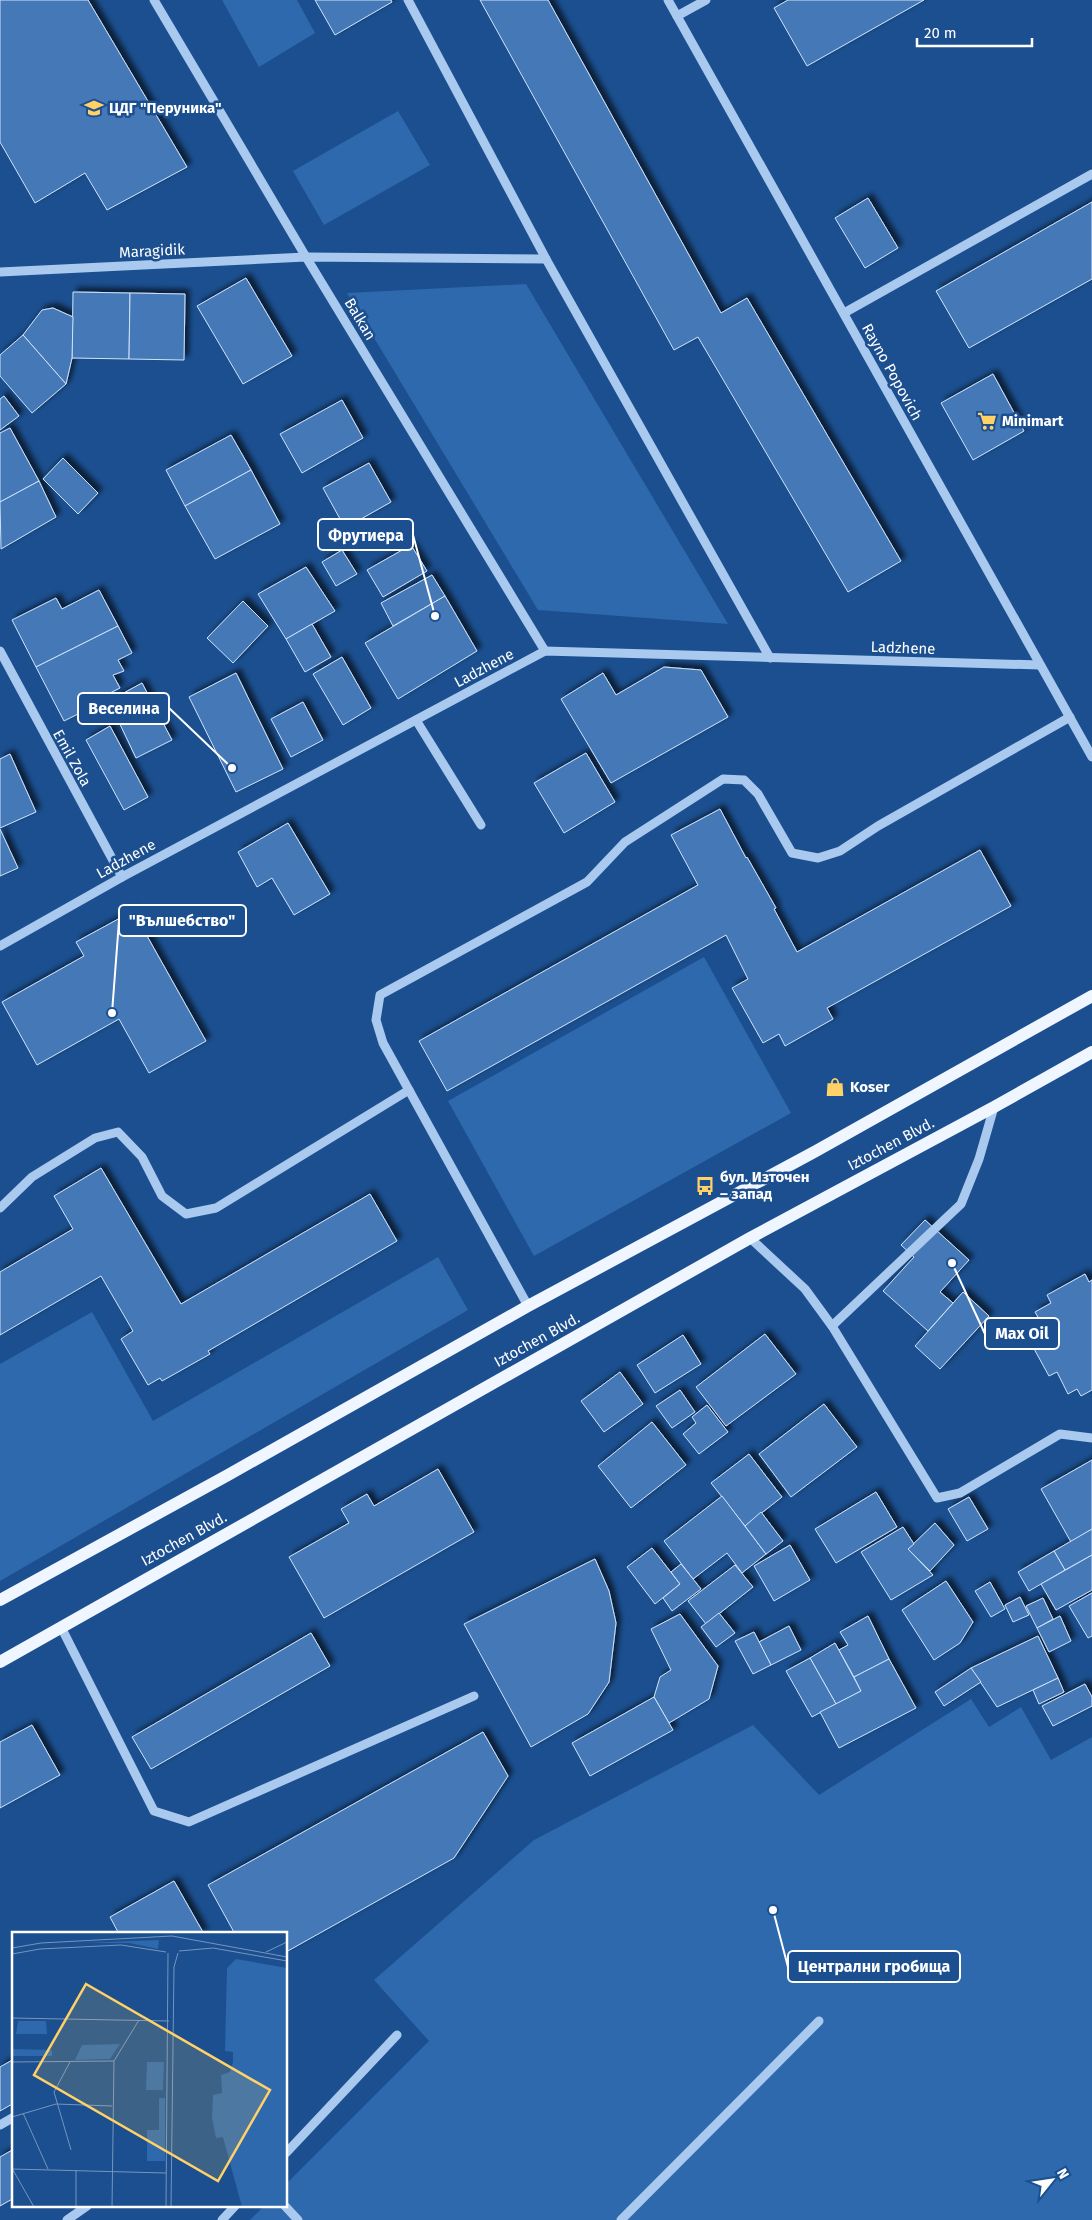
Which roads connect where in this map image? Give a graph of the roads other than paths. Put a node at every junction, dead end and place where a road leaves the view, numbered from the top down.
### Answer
1 (154, 0) edge
2 (408, 0) edge
3 (668, 0) edge
4 (706, 0) edge
5 (677, 16) junction
6 (1092, 174) edge
7 (306, 257) junction
8 (546, 259) junction
9 (0, 272) edge
10 (844, 313) junction
11 (0, 651) edge
12 (545, 651) junction
13 (770, 658) junction
14 (1040, 665) junction
15 (1070, 717) junction
16 (416, 720) junction
17 (1092, 757) edge
18 (481, 825) dead end
19 (122, 876) junction
20 (0, 946) edge
21 (1092, 996) edge
22 (1092, 1052) edge
23 (409, 1090) junction
24 (994, 1107) junction
25 (0, 1208) edge
26 (750, 1238) junction
27 (528, 1306) junction
28 (832, 1326) junction
29 (1092, 1438) edge
30 (0, 1600) edge
31 (61, 1627) junction
32 (0, 1662) edge
33 (474, 1696) dead end
34 (818, 2021) dead end
35 (397, 2034) dead end
36 (12, 2118) edge
37 (0, 2125) edge
38 (288, 2151) edge
39 (84, 2208) edge
40 (233, 2208) edge
41 (286, 2208) edge
42 (67, 2220) edge
43 (222, 2220) edge
44 (298, 2220) edge
45 (621, 2220) edge

1 - 7 street, Balkan
2 - 8 street
3 - 5 street, Rayno Popovich
4 - 5 street
5 - 10 street, Rayno Popovich
6 - 10 street
7 - 8 street, Maragidik
7 - 9 street, Maragidik
7 - 12 street, Balkan
8 - 13 street
10 - 14 street, Rayno Popovich
11 - 19 street, Emil Zola
12 - 13 street, Ladzhene
12 - 16 street, Ladzhene
13 - 14 street, Ladzhene
14 - 15 street, Rayno Popovich
15 - 17 street, Rayno Popovich
15 - 23 street
16 - 18 street
16 - 19 street, Ladzhene
19 - 20 street, Ladzhene
21 - 27 main road, Iztochen Blvd.
22 - 24 main road, Iztochen Blvd.
23 - 25 street
23 - 27 street
24 - 26 main road, Iztochen Blvd.
24 - 28 street
26 - 28 street
26 - 31 main road, Iztochen Blvd.
27 - 30 main road, Iztochen Blvd.
28 - 29 street
31 - 32 main road, Iztochen Blvd.
31 - 33 street
34 - 45 street
35 - 38 street
36 - 37 street
39 - 42 street
40 - 43 street
41 - 44 street

